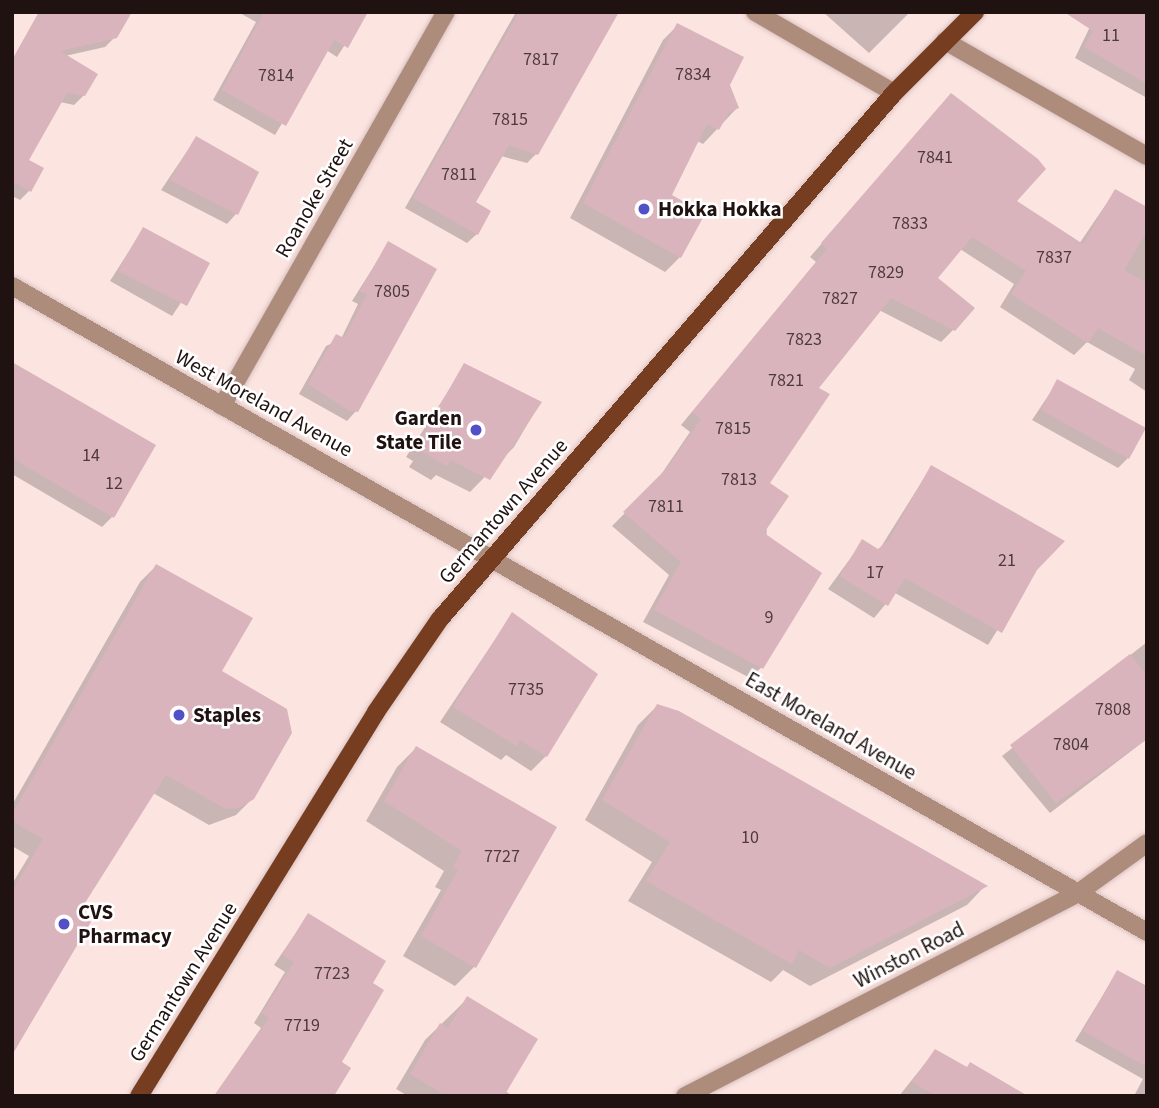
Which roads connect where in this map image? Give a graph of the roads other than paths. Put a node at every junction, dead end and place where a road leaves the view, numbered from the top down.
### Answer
1 (446, 12) edge
2 (755, 12) edge
3 (975, 12) edge
4 (945, 41) junction
5 (894, 93) junction
6 (1147, 156) edge
7 (12, 286) edge
8 (222, 406) junction
9 (493, 559) junction
10 (1147, 843) edge
11 (1079, 893) junction
12 (1147, 932) edge
13 (139, 1096) edge
14 (685, 1096) edge

1 - 8 street, Roanoke Street
2 - 5 street
3 - 4 main road, Germantown Avenue
4 - 5 main road, Germantown Avenue
4 - 6 street
5 - 9 main road, Germantown Avenue
7 - 8 street, West Moreland Avenue
8 - 9 street, West Moreland Avenue
9 - 11 street, East Moreland Avenue
9 - 13 main road, Germantown Avenue
10 - 11 street, Winston Road
11 - 12 street, East Moreland Avenue
11 - 14 street, Winston Road

